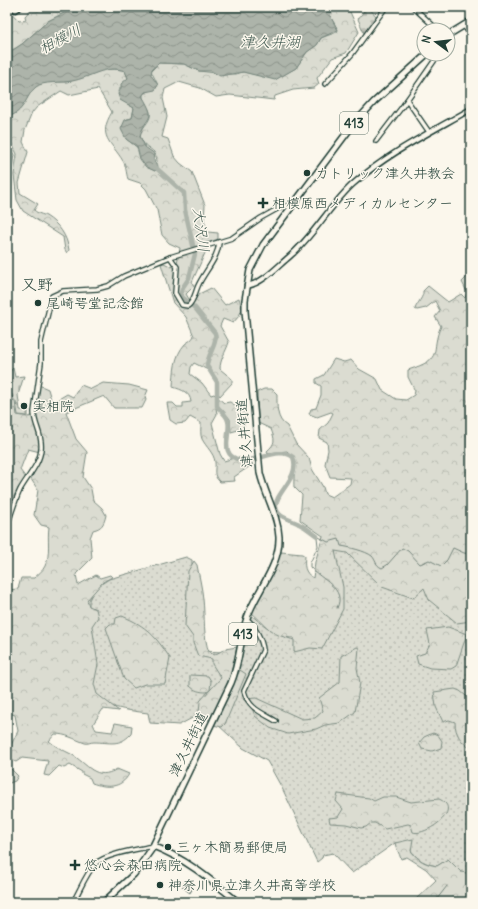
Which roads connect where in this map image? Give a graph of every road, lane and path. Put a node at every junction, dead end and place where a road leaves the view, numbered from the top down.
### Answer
1 (10, 7) edge
2 (20, 7) edge
3 (386, 7) edge
4 (412, 7) edge
5 (471, 21) edge
6 (429, 22) edge
7 (463, 25) junction
8 (456, 30) edge
9 (471, 35) edge
10 (418, 62) edge
11 (433, 62) edge
12 (325, 84) dead end
13 (407, 100) junction
14 (471, 109) edge
15 (429, 132) junction
16 (376, 141) dead end
17 (294, 204) junction
18 (218, 242) junction
19 (171, 256) junction
20 (247, 286) junction
21 (7, 526) edge
22 (247, 619) junction
23 (276, 721) dead end
24 (153, 846) junction
25 (73, 902) edge
26 (104, 902) edge
27 (238, 902) edge

1 - 2 main road
3 - 12 street
4 - 6 street
5 - 7 highway
7 - 8 highway
7 - 9 street
10 - 17 highway, 津久井街道 / 413
11 - 13 street
13 - 15 street
13 - 16 street
14 - 15 main road
15 - 20 main road
17 - 18 street
17 - 20 highway, 津久井街道 / 413
18 - 19 street
18 - 19 street
19 - 21 street
20 - 22 highway, 津久井街道 / 413
22 - 23 street
22 - 24 highway, 津久井街道 / 413
24 - 25 street
24 - 26 highway, 津久井街道
24 - 27 highway

